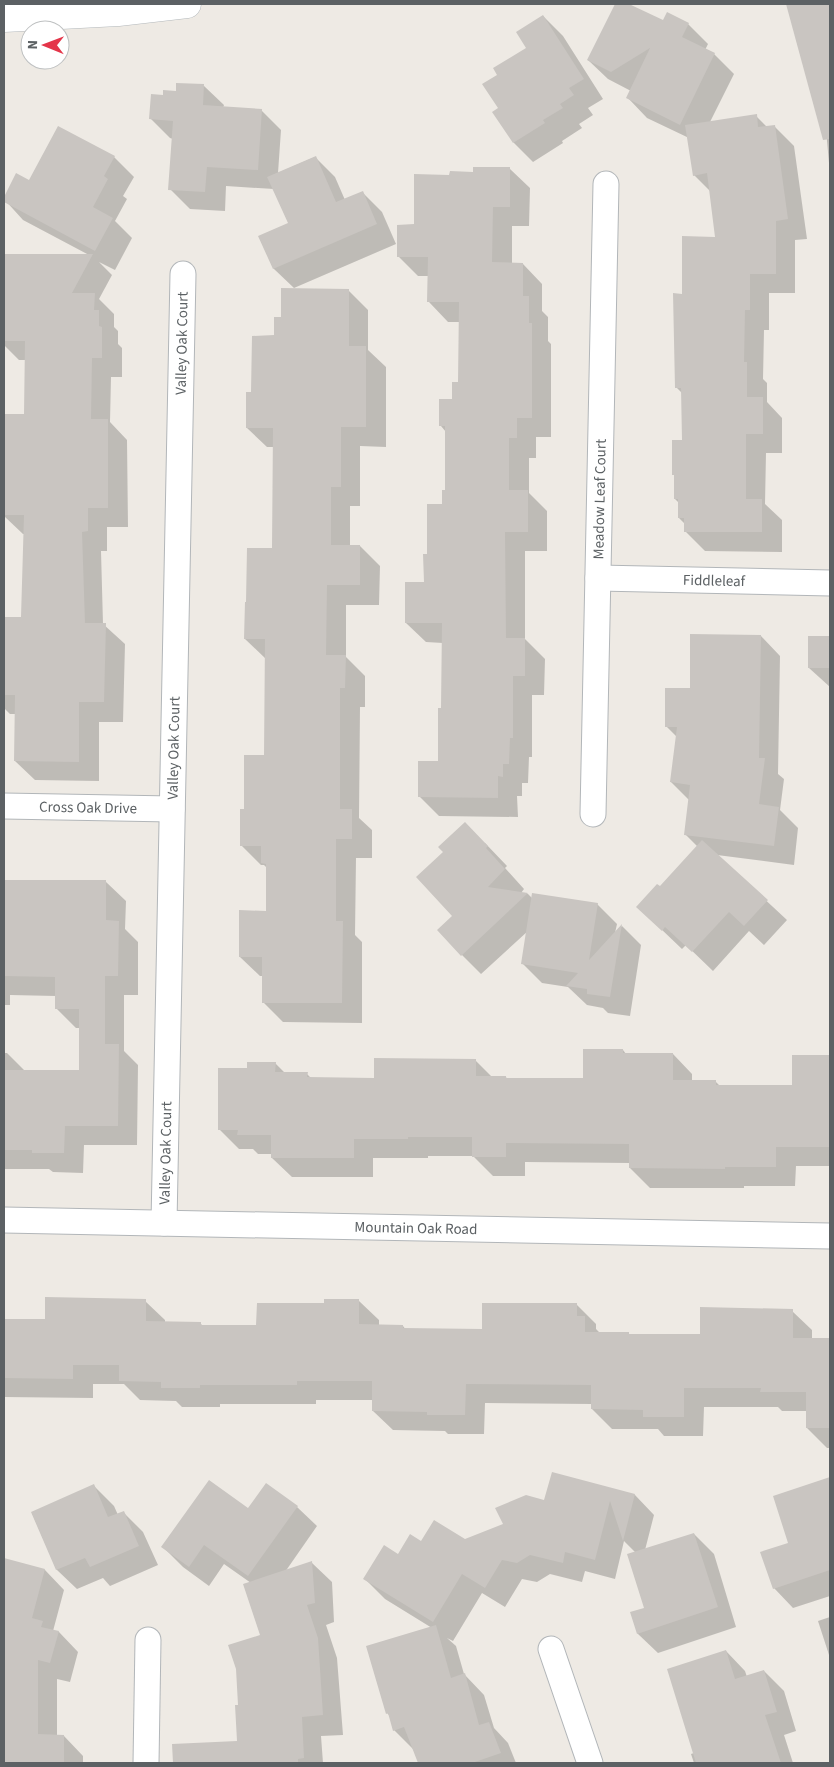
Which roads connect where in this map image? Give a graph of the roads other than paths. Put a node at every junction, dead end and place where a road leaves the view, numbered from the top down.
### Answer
1 (188, 4) edge
2 (4, 18) edge
3 (606, 184) dead end
4 (183, 274) dead end
5 (598, 578) junction
6 (830, 583) edge
7 (4, 806) edge
8 (172, 809) junction
9 (593, 814) dead end
10 (4, 1220) edge
11 (164, 1223) junction
12 (830, 1236) edge
13 (148, 1640) dead end
14 (550, 1649) dead end
15 (146, 1763) edge
16 (590, 1763) edge

1 - 2 street
3 - 5 street, Meadow Leaf Court
4 - 8 street, Valley Oak Court
5 - 6 street, Fiddleleaf
5 - 9 street, Meadow Leaf Court
7 - 8 street, Cross Oak Drive
8 - 11 street, Valley Oak Court
10 - 11 street, Mountain Oak Road
11 - 12 street, Mountain Oak Road
13 - 15 street
14 - 16 street

